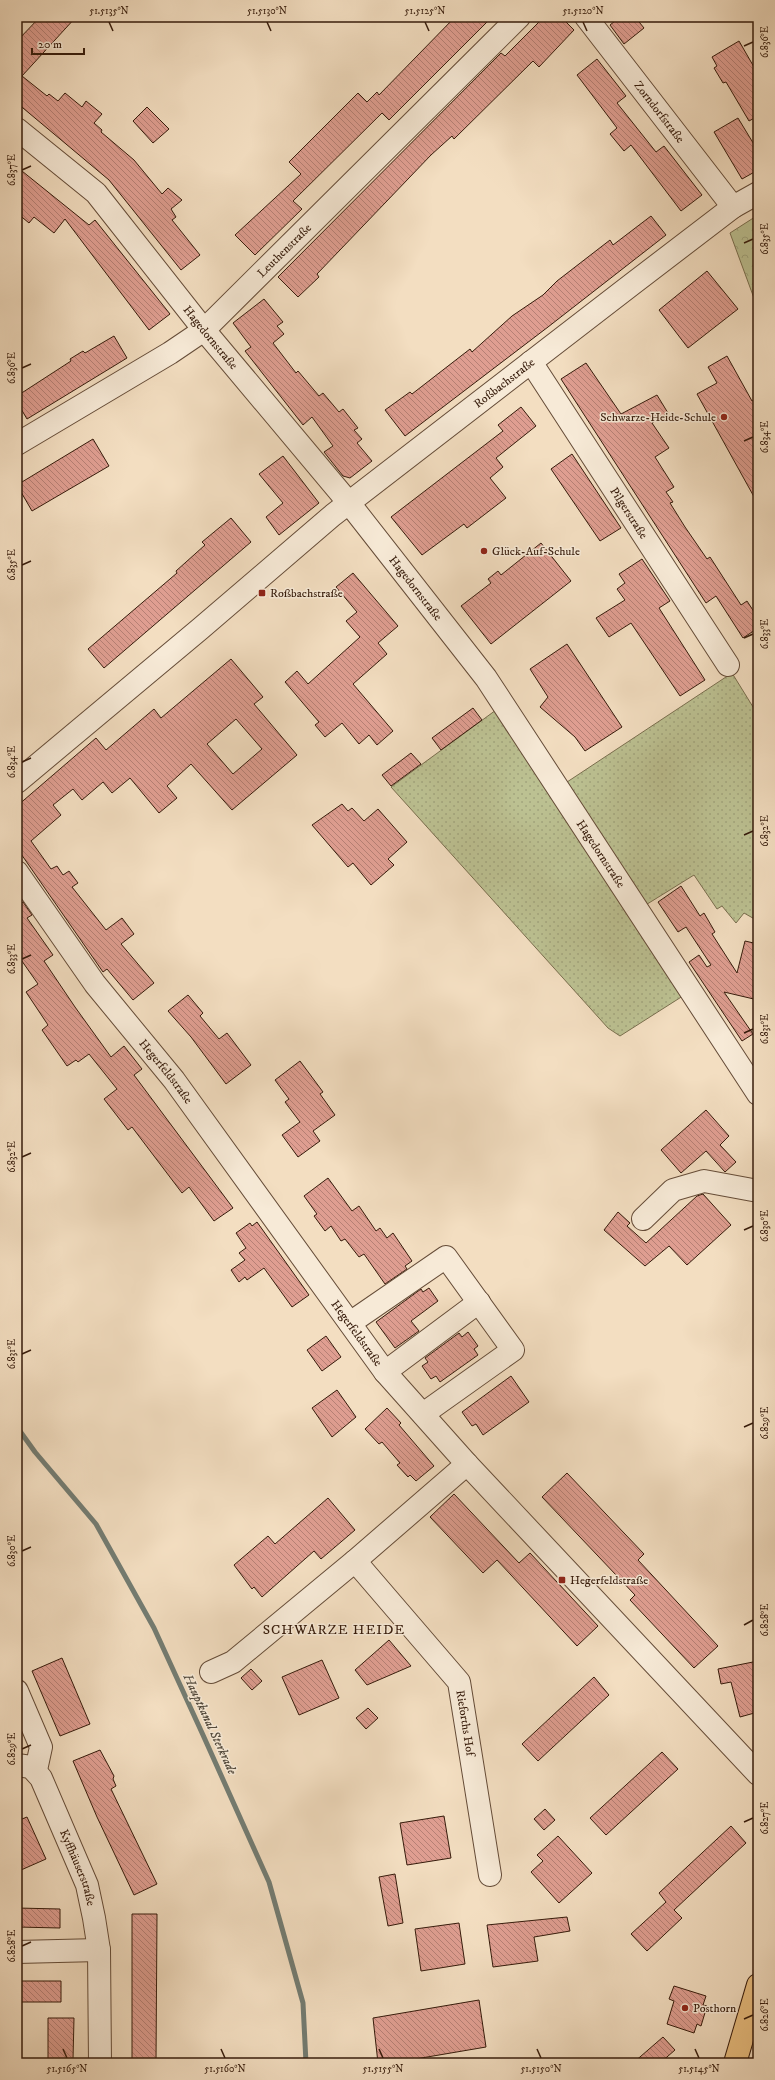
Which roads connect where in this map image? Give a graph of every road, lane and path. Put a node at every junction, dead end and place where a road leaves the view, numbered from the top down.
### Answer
1 (519, 17) edge
2 (586, 17) edge
3 (17, 129) edge
4 (758, 193) edge
5 (733, 207) junction
6 (204, 330) junction
7 (531, 362) junction
8 (17, 444) edge
9 (349, 503) junction
10 (728, 665) dead end
11 (17, 782) edge
12 (17, 872) edge
13 (758, 1094) edge
14 (758, 1191) edge
15 (643, 1219) dead end
16 (478, 1302) junction
17 (350, 1323) junction
18 (385, 1372) junction
19 (423, 1414) junction
20 (467, 1464) junction
21 (355, 1561) junction
22 (211, 1672) dead end
23 (17, 1691) edge
24 (33, 1774) edge
25 (758, 1774) edge
26 (490, 1875) dead end
27 (99, 1950) junction
28 (17, 1952) edge
29 (758, 1985) edge
30 (100, 2063) edge
31 (735, 2063) edge

1 - 6 street, Leuthenstraße
2 - 5 street, Zorndorfstraße
3 - 6 street, Hagedornstraße
4 - 5 street, Roßbachstraße
5 - 7 street, Roßbachstraße
6 - 8 street, Leuthenstraße
6 - 9 street, Hagedornstraße
7 - 9 street, Roßbachstraße
7 - 10 street, Pilgerstraße
9 - 11 street, Roßbachstraße
9 - 13 street, Hagedornstraße
12 - 17 street, Hegerfeldstraße
14 - 15 street
16 - 17 street
16 - 18 street
16 - 19 street
17 - 18 street, Hegerfeldstraße
18 - 19 street, Hegerfeldstraße
19 - 20 street, Hegerfeldstraße
20 - 21 street
20 - 25 street, Hegerfeldstraße
21 - 22 street
21 - 26 street, Rieforths Hof
23 - 24 street
24 - 27 street, Kyffhäuserstraße
27 - 28 street
27 - 30 street, Kyffhäuserstraße
29 - 31 main road

